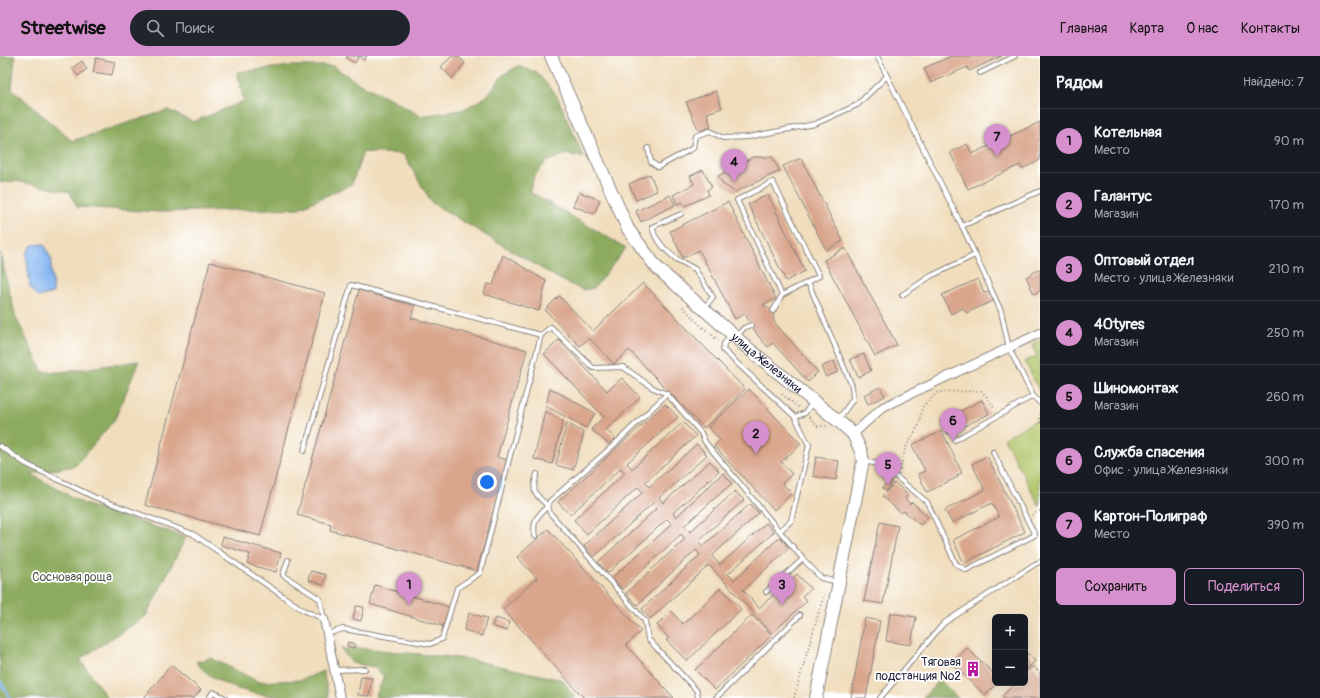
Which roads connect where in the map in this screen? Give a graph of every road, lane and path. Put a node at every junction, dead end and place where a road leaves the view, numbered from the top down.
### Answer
1 (551, 56) edge
2 (877, 56) edge
3 (1015, 56) edge
4 (980, 73) dead end
5 (887, 76) junction
6 (648, 148) dead end
7 (1040, 191) edge
8 (681, 214) dead end
9 (962, 226) junction
10 (975, 255) junction
11 (808, 282) junction
12 (782, 295) junction
13 (902, 295) dead end
14 (703, 309) junction
15 (774, 311) dead end
16 (751, 324) dead end
17 (1040, 333) edge
18 (541, 335) junction
19 (734, 336) junction
20 (1009, 348) junction
21 (667, 394) junction
22 (1033, 396) junction
23 (814, 402) junction
24 (1040, 403) edge
25 (1040, 408) edge
26 (999, 415) junction
27 (795, 417) junction
28 (837, 420) junction
29 (1040, 424) edge
30 (853, 434) junction
31 (955, 440) dead end
32 (0, 446) edge
33 (304, 450) dead end
34 (993, 452) dead end
35 (863, 461) junction
36 (538, 474) dead end
37 (898, 477) junction
38 (548, 506) junction
39 (780, 531) junction
40 (535, 536) dead end
41 (803, 559) junction
42 (288, 560) dead end
43 (1040, 562) edge
44 (834, 580) junction
45 (766, 592) dead end
46 (800, 615) dead end
47 (324, 620) junction
48 (327, 634) junction
49 (365, 669) dead end
50 (335, 670) junction
51 (209, 698) edge
52 (225, 698) edge
53 (340, 698) edge
54 (698, 698) edge
55 (716, 698) edge
56 (794, 698) edge
57 (816, 698) edge
58 (880, 698) edge

1 - 14 street, улица Железняки
2 - 5 lane
3 - 4 lane
5 - 6 lane
5 - 9 lane
7 - 9 lane
8 - 14 lane
9 - 10 lane
10 - 13 lane
10 - 20 lane
11 - 12 lane
11 - 12 lane
11 - 28 lane
12 - 15 lane
14 - 19 street, улица Железняки
16 - 19 lane
17 - 20 street
18 - 21 lane
18 - 33 lane
18 - 48 lane
19 - 23 street, улица Железняки
19 - 27 lane
20 - 22 lane
20 - 30 street
21 - 38 lane
21 - 39 lane
22 - 24 lane
22 - 26 lane
23 - 27 lane
23 - 28 street, улица Железняки
25 - 29 path
26 - 31 lane
26 - 37 path
27 - 39 lane
28 - 30 street, улица Железняки
30 - 35 street, улица Железняки
32 - 47 lane
34 - 37 lane
35 - 37 lane
35 - 44 street, улица Железняки
36 - 38 lane
38 - 40 lane
38 - 54 lane
39 - 41 lane
41 - 44 lane
41 - 45 lane
42 - 47 lane
43 - 58 lane
44 - 56 path
44 - 57 street, улица Железняки
46 - 55 lane
47 - 48 street
48 - 50 street
49 - 50 lane
50 - 53 street
51 - 52 lane

